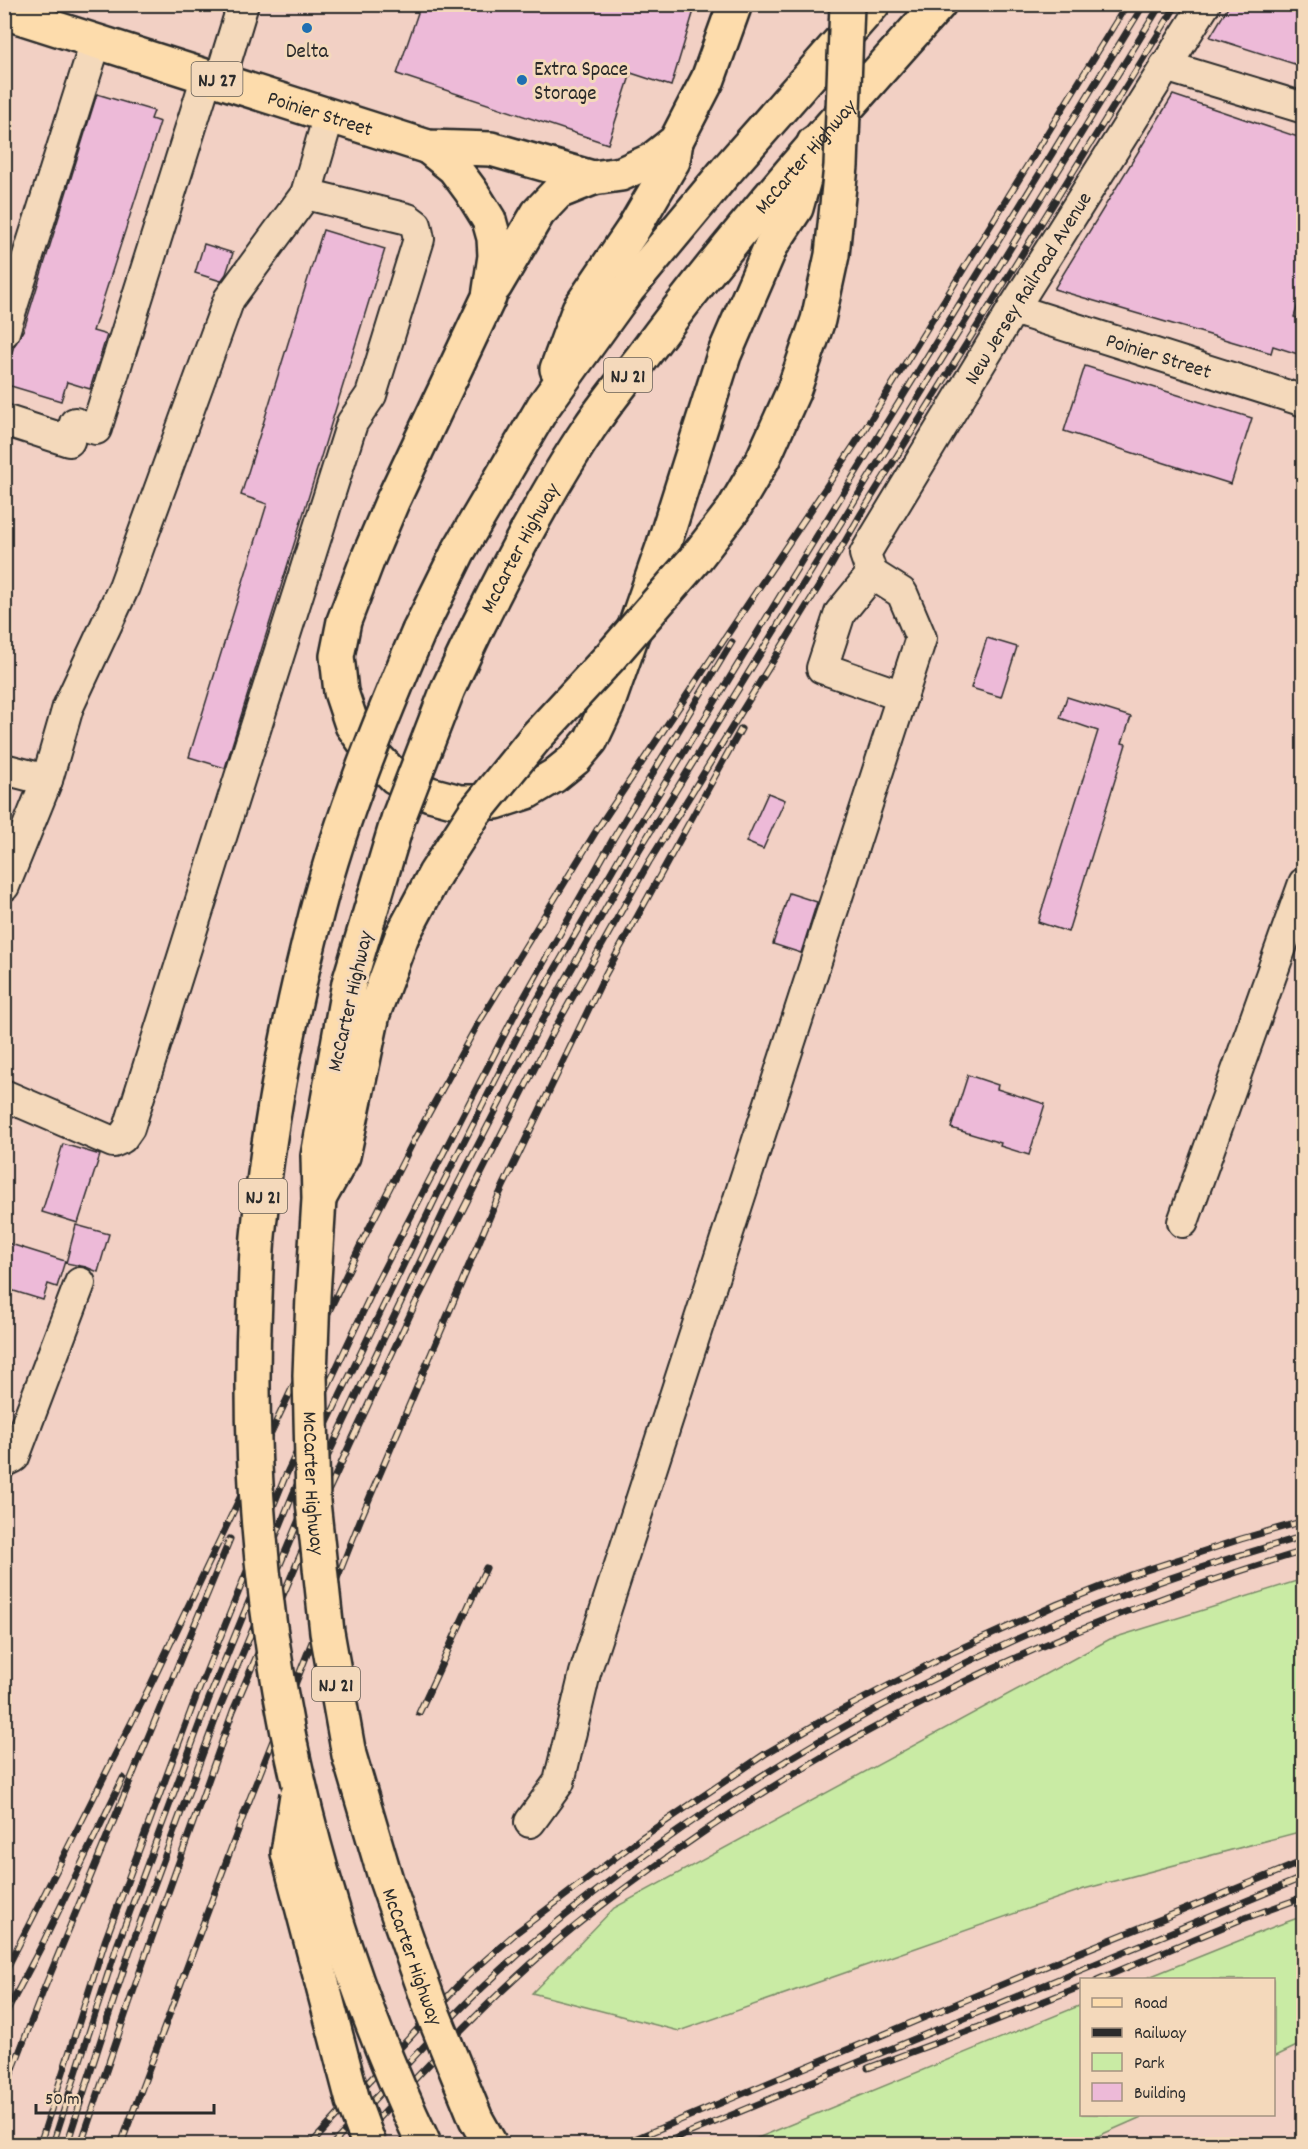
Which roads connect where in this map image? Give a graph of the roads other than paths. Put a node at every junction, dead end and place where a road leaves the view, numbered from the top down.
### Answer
1 (243, 4) edge
2 (735, 4) edge
3 (847, 4) edge
4 (873, 4) edge
5 (939, 4) edge
6 (1205, 4) edge
7 (4, 12) edge
8 (96, 41) junction
9 (1165, 66) junction
10 (213, 78) junction
11 (1304, 108) edge
12 (328, 116) junction
13 (676, 141) junction
14 (814, 143) junction
15 (428, 147) junction
16 (593, 178) junction
17 (306, 194) junction
18 (489, 297) junction
19 (1013, 309) junction
20 (4, 332) edge
21 (1304, 401) edge
22 (543, 407) junction
23 (4, 420) edge
24 (872, 574) junction
25 (902, 696) junction
26 (4, 770) edge
27 (47, 780) junction
28 (1304, 883) edge
29 (4, 886) edge
30 (6, 1100) edge
31 (319, 1199) junction
32 (1183, 1222) dead end
33 (80, 1283) dead end
34 (4, 1462) edge
35 (299, 1782) junction
36 (530, 1822) dead end
37 (369, 2145) edge
38 (424, 2145) edge
39 (490, 2145) edge

1 - 10 street
2 - 13 main road
3 - 31 main road, bridge
4 - 22 main road, NJ 21
5 - 14 main road, McCarter Highway / NJ 21
6 - 9 street, New Jersey Railroad Avenue
7 - 8 main road, Poinier Street / NJ 27
8 - 10 main road, Poinier Street / NJ 27
8 - 20 street
9 - 11 street
9 - 19 street, New Jersey Railroad Avenue
10 - 12 main road, Poinier Street / NJ 27
10 - 23 street
12 - 15 main road, Poinier Street / NJ 27
12 - 17 street
13 - 16 main road
13 - 22 main road
14 - 18 main road
14 - 31 main road, McCarter Highway / NJ 21, bridge
15 - 16 main road, NJ 27
15 - 18 main road
16 - 18 main road
17 - 27 street
17 - 30 street
19 - 21 street, Poinier Street
19 - 24 street, New Jersey Railroad Avenue
22 - 35 main road, NJ 21, bridge
24 - 25 street
24 - 25 street
25 - 36 street
26 - 27 street
27 - 29 street
28 - 32 street
31 - 39 main road, McCarter Highway / NJ 21, bridge
33 - 34 street
35 - 37 main road, bridge
35 - 38 main road, NJ 21, bridge

